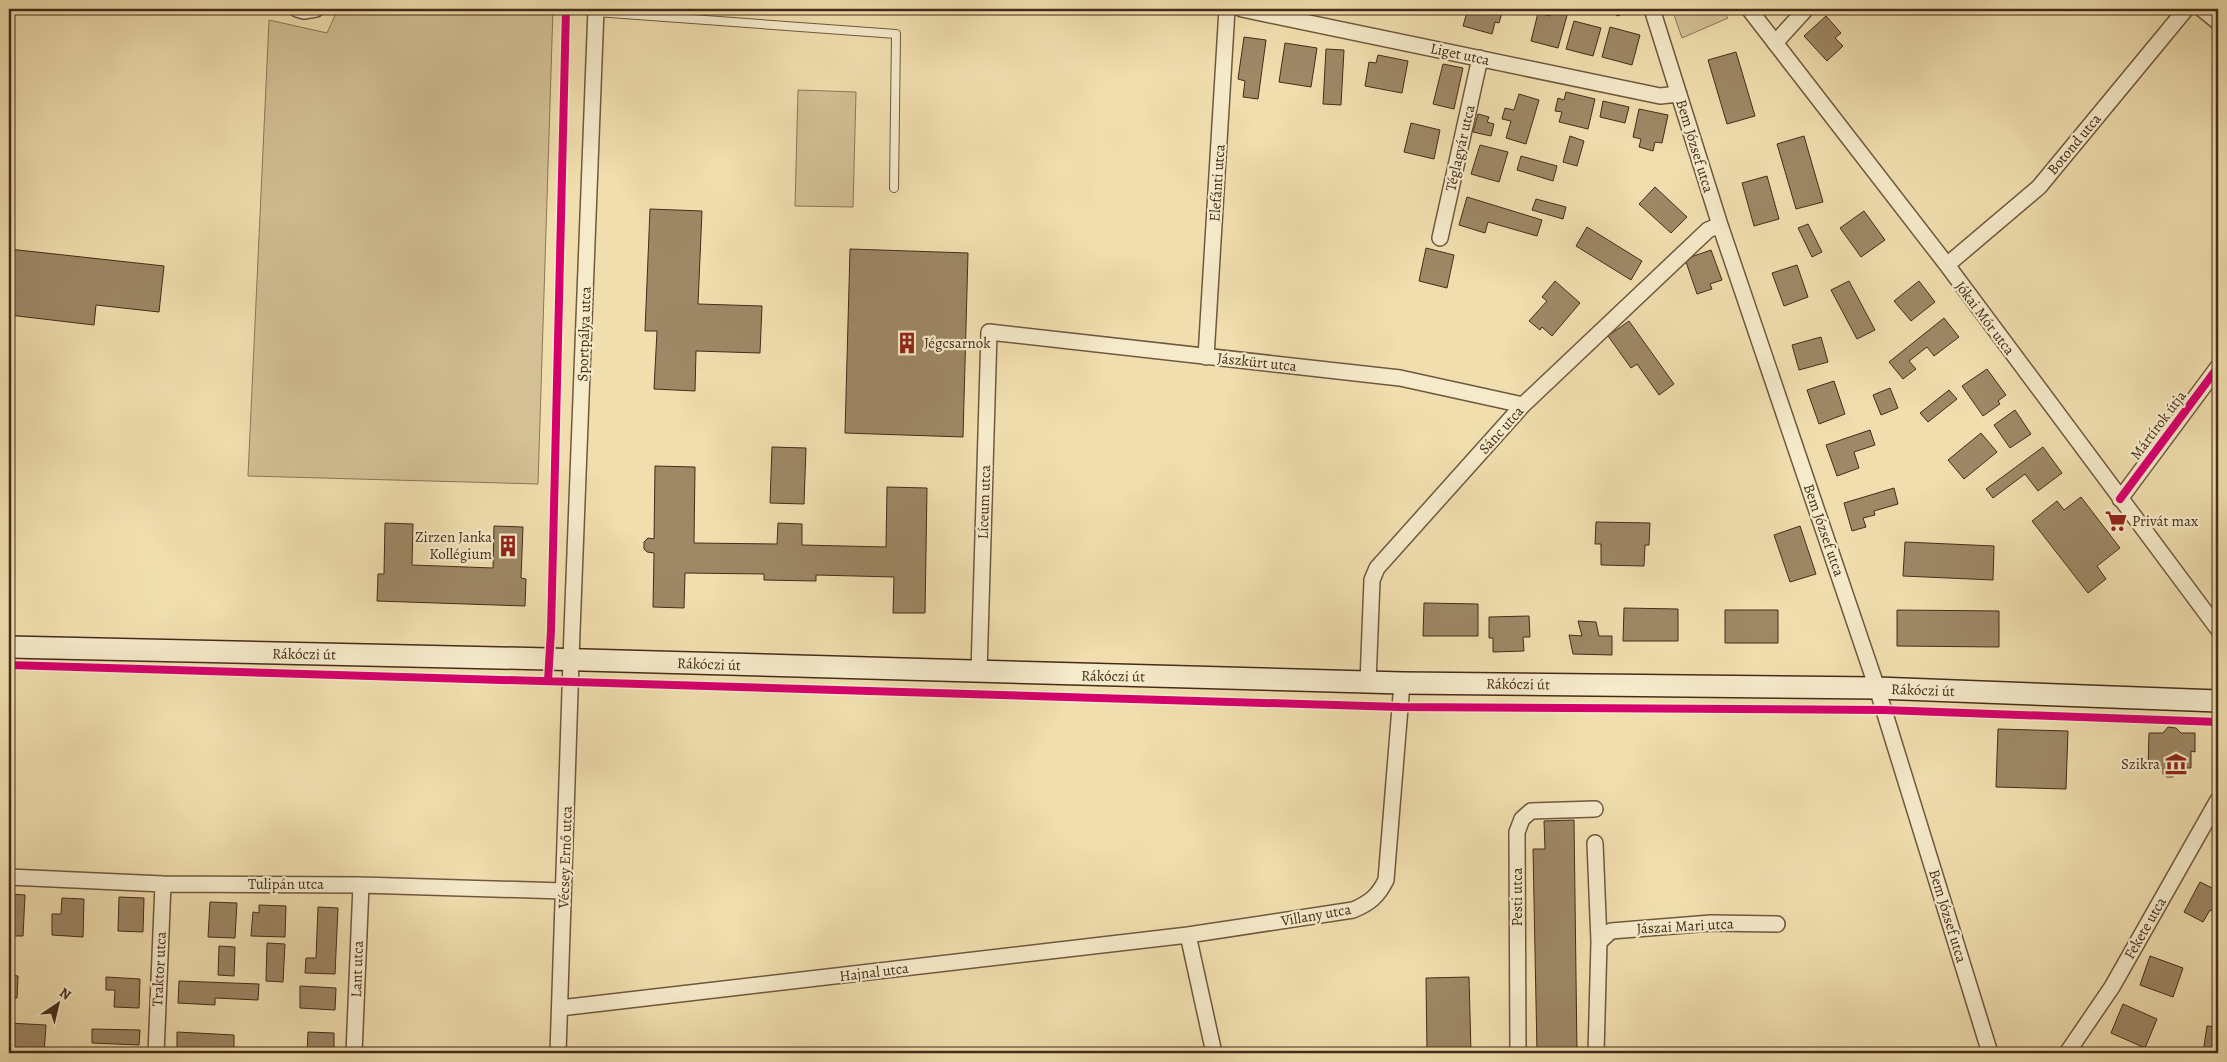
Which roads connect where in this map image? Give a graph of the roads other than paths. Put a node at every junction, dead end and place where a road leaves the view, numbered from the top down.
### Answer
1 (297, 9) edge
2 (316, 9) edge
3 (1227, 9) edge
4 (1242, 9) edge
5 (1652, 9) edge
6 (1749, 9) edge
7 (1806, 9) edge
8 (2186, 9) edge
9 (2202, 9) edge
10 (596, 11) edge
11 (2218, 22) edge
12 (1775, 43) junction
13 (1480, 58) junction
14 (1679, 94) junction
15 (894, 188) dead end
16 (1720, 225) junction
17 (1440, 238) dead end
18 (1947, 265) junction
19 (989, 332) joint
20 (1206, 357) junction
21 (2218, 367) edge
22 (1523, 406) junction
23 (2120, 499) junction
24 (2218, 629) edge
25 (9, 647) edge
26 (571, 660) junction
27 (980, 672) junction
28 (1368, 682) junction
29 (1402, 683) junction
30 (1877, 688) junction
31 (2218, 700) edge
32 (2218, 800) edge
33 (1595, 809) dead end
34 (1596, 843) dead end
35 (9, 877) edge
36 (163, 884) junction
37 (361, 885) junction
38 (564, 891) junction
39 (1777, 924) dead end
40 (1188, 935) junction
41 (1599, 942) junction
42 (560, 1008) junction
43 (156, 1053) edge
44 (354, 1053) edge
45 (558, 1053) edge
46 (1214, 1053) edge
47 (1518, 1053) edge
48 (1596, 1053) edge
49 (1990, 1053) edge
50 (2068, 1053) edge

1 - 2 street
3 - 20 street, Elefánti utca
4 - 13 street, Liget utca
5 - 14 street, Bem József utca
6 - 12 street, Jókai Mór utca
7 - 12 street
8 - 18 street, Botond utca
9 - 11 street
10 - 15 lane
10 - 26 street, Sportpálya utca
12 - 18 street, Jókai Mór utca
13 - 14 street, Liget utca
13 - 17 street, Téglagyár utca
14 - 16 street, Bem József utca
16 - 22 street, Sánc utca
16 - 30 street, Bem József utca
18 - 23 street, Jókai Mór utca
19 - 20 street, Jászkürt utca
19 - 27 street, Líceum utca
20 - 22 street, Jászkürt utca
21 - 23 street, Mártírok útja
22 - 28 street, Sánc utca
23 - 24 street, Jókai Mór utca
25 - 26 street, Rákóczi út
26 - 27 street, Rákóczi út
26 - 38 street, Vécsey Ernő utca
27 - 28 street, Rákóczi út
28 - 29 street, Rákóczi út
29 - 30 street, Rákóczi út
29 - 40 street, Villany utca
30 - 31 street, Rákóczi út
30 - 49 street, Bem József utca
32 - 50 street, Fekete utca
33 - 47 street, Pesti utca
34 - 41 street
35 - 36 street, Tulipán utca
36 - 37 street, Tulipán utca
36 - 43 street, Traktor utca
37 - 38 street, Tulipán utca
37 - 44 street, Lant utca
38 - 42 street, Vécsey Ernő utca
39 - 41 street, Jászai Mari utca
40 - 42 street, Hajnal utca
40 - 46 street
41 - 48 street
42 - 45 street, Vécsey Ernő utca

